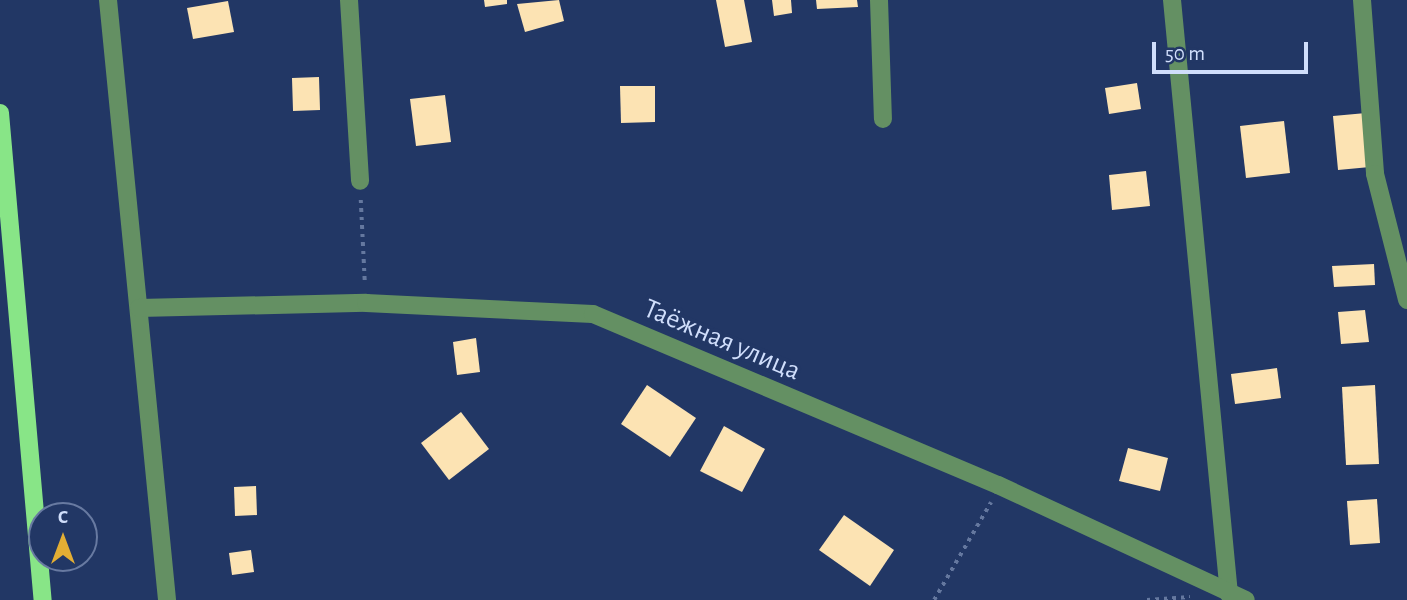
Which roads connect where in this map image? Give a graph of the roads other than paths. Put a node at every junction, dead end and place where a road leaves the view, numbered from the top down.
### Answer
1 (108, 0) edge
2 (349, 0) edge
3 (879, 0) edge
4 (1172, 0) edge
5 (1362, 0) edge
6 (0, 113) edge
7 (883, 119) dead end
8 (360, 181) road end
9 (1407, 300) edge
10 (139, 307) junction
11 (1237, 597) edge
12 (43, 600) edge
13 (167, 600) edge

1 - 10 street
2 - 8 street
3 - 7 street
4 - 11 street
5 - 9 street
6 - 12 main road
10 - 11 street, Таёжная улица
10 - 13 street

